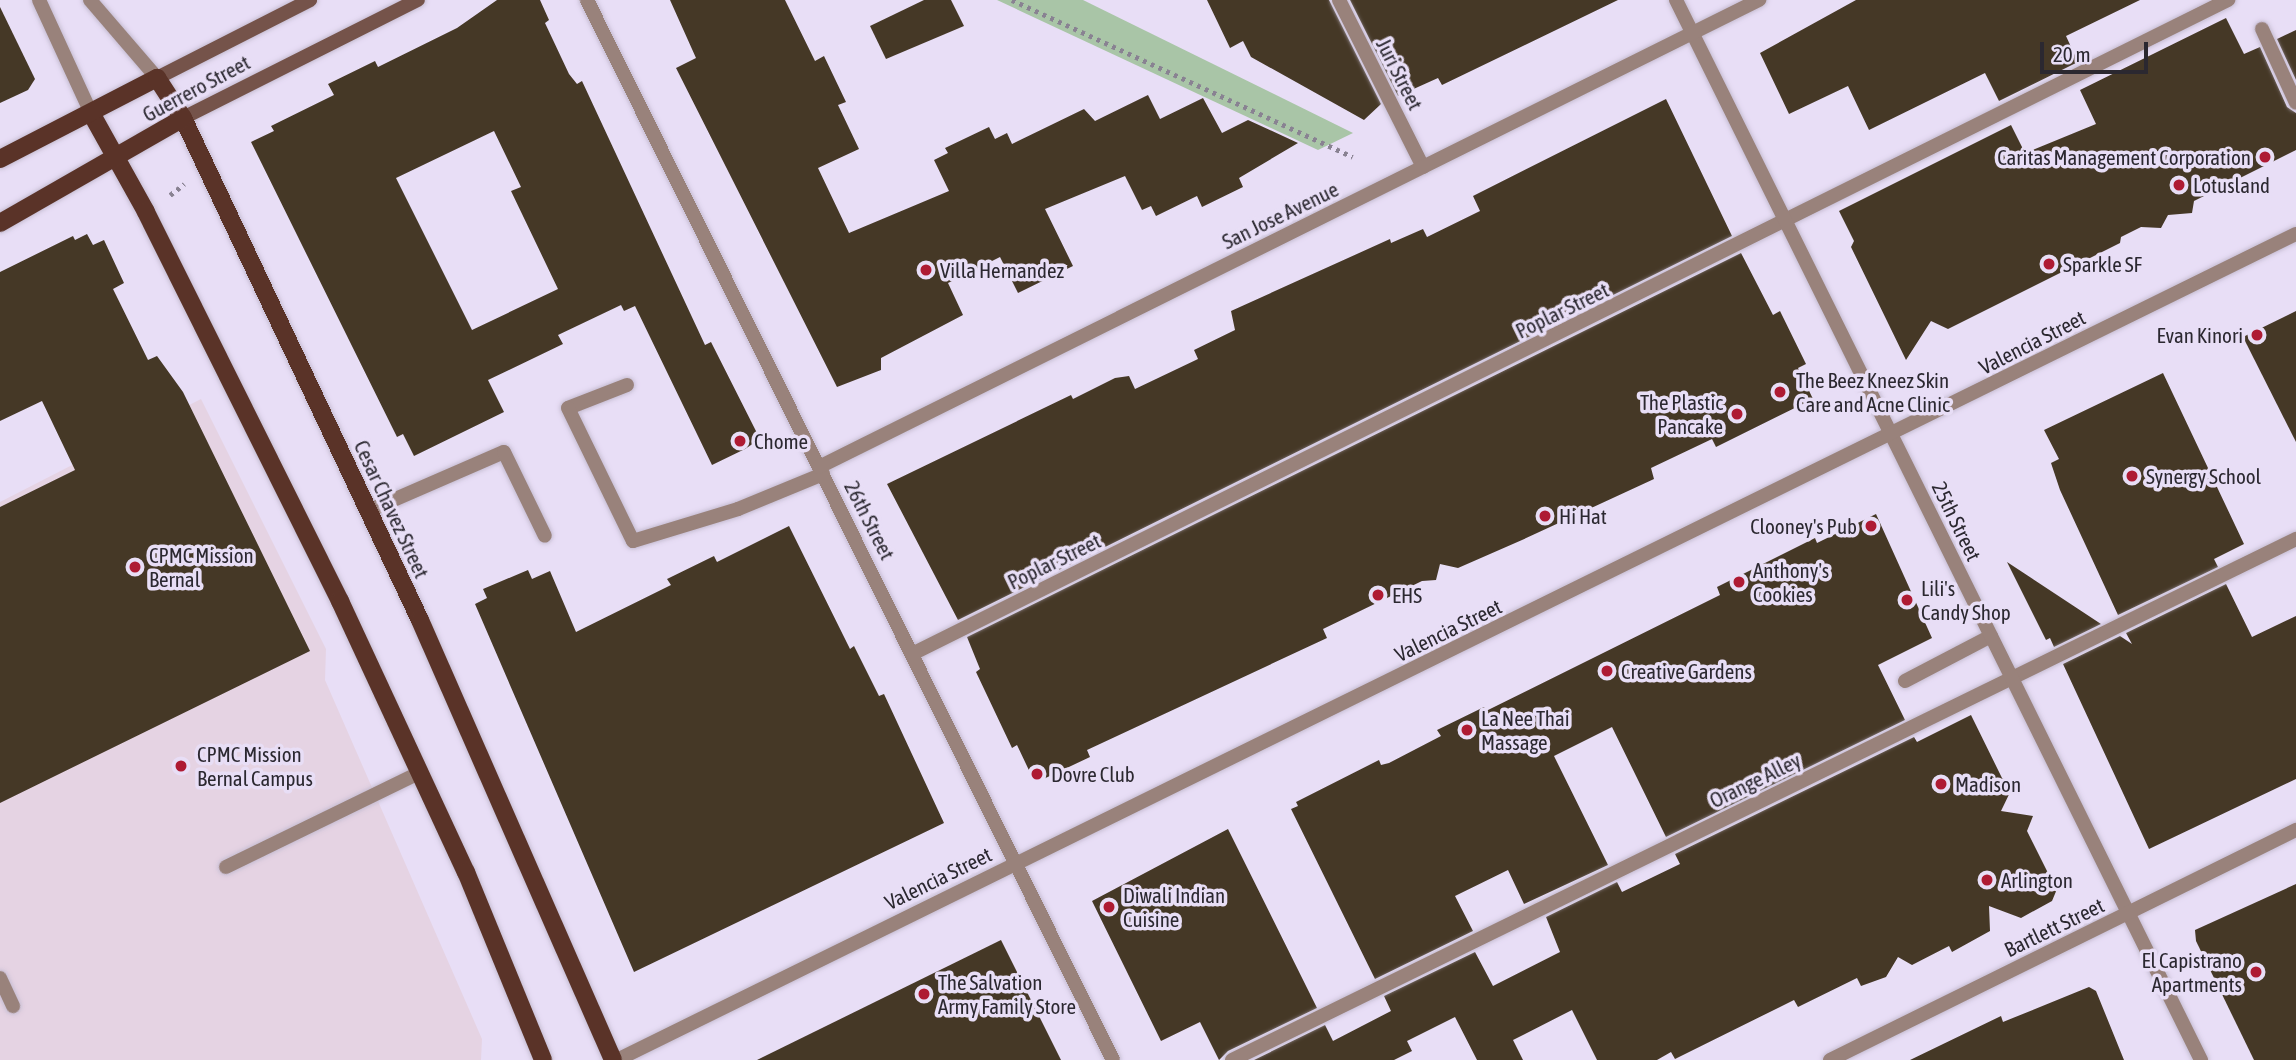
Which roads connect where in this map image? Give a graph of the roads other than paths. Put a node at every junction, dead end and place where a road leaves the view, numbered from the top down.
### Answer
1 (39, 0) edge
2 (90, 0) edge
3 (310, 0) edge
4 (418, 0) edge
5 (587, 0) edge
6 (1339, 0) edge
7 (1676, 0) edge
8 (1759, 0) edge
9 (2228, 0) edge
10 (2262, 29) dead end
11 (1692, 33) junction
12 (158, 78) junction
13 (2296, 103) edge
14 (91, 113) junction
15 (183, 118) junction
16 (0, 159) edge
17 (116, 160) junction
18 (1423, 167) junction
19 (0, 223) edge
20 (1786, 223) junction
21 (2296, 233) edge
22 (627, 385) dead end
23 (1891, 436) junction
24 (821, 471) junction
25 (368, 511) junction
26 (545, 536) dead end
27 (2296, 539) edge
28 (1991, 636) junction
29 (912, 654) junction
30 (2011, 677) junction
31 (1905, 681) dead end
32 (419, 773) junction
33 (2296, 830) edge
34 (1016, 863) junction
35 (226, 867) dead end
36 (2128, 914) junction
37 (0, 978) edge
38 (13, 1006) dead end
39 (543, 1060) edge
40 (615, 1060) edge
41 (1113, 1060) edge
42 (1233, 1060) edge
43 (1830, 1060) edge
44 (2201, 1060) edge

1 - 14 street
2 - 12 street, Cesar Chavez Street
3 - 12 main road, Guerrero Street
4 - 15 main road, Guerrero Street
5 - 24 street, 26th Street
6 - 18 street, Juri Street
7 - 11 street, 25th Street
8 - 11 street, San Jose Avenue
9 - 20 street, Poplar Street
10 - 13 street
11 - 18 street, San Jose Avenue
11 - 20 street, 25th Street
12 - 14 main road, Guerrero Street
12 - 15 main road, Cesar Chavez Street
14 - 16 main road, Guerrero Street
14 - 17 main road
15 - 17 main road, Guerrero Street
15 - 25 main road, Cesar Chavez Street
17 - 19 main road, Guerrero Street
17 - 32 main road
18 - 24 street, San Jose Avenue
20 - 23 street, 25th Street
20 - 29 street, Poplar Street
21 - 23 street, Valencia Street
22 - 24 street, San Jose Avenue
23 - 28 street, 25th Street
23 - 34 street, Valencia Street
24 - 29 street, 26th Street
25 - 26 street
25 - 40 main road, Cesar Chavez Street
27 - 30 street, Orange Alley
28 - 30 street, 25th Street
28 - 31 street
29 - 34 street, 26th Street
30 - 36 street, 25th Street
30 - 42 street, Orange Alley
32 - 35 street
32 - 39 main road
33 - 36 street, Bartlett Street
34 - 40 street, Valencia Street
34 - 41 street, 26th Street
36 - 43 street, Bartlett Street
36 - 44 street, 25th Street
37 - 38 street

